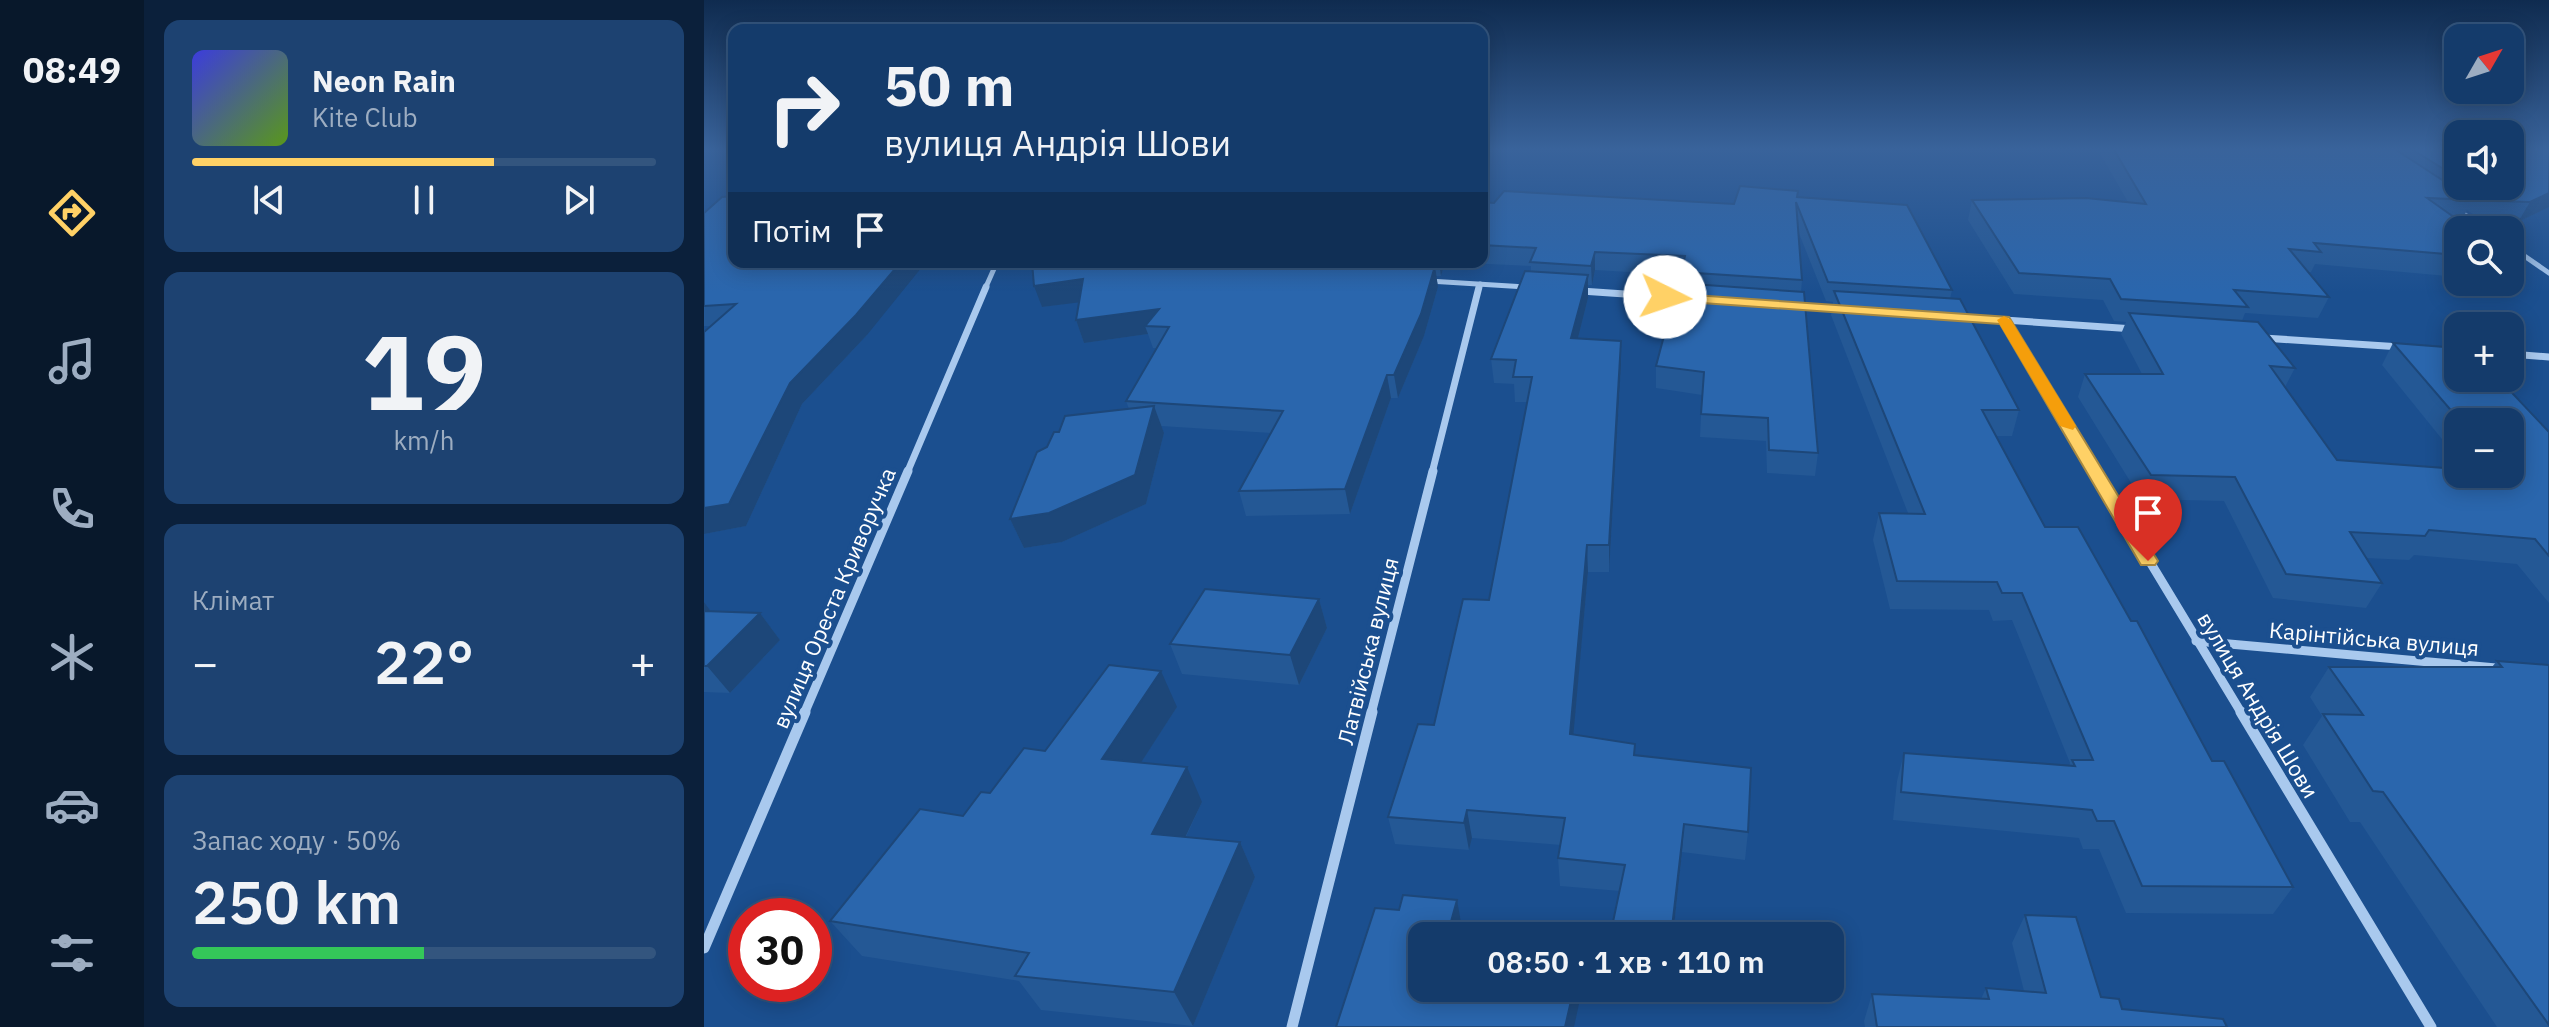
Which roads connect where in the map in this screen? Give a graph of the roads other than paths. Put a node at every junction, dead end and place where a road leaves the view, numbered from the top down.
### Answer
1 (2451, 205) edge
2 (2467, 216) edge
3 (2524, 256) edge
4 (994, 268) edge
5 (2549, 273) edge
6 (1417, 280) edge
7 (1480, 284) junction
8 (1543, 288) edge
9 (1575, 291) edge
10 (1686, 298) edge
11 (1782, 305) edge
12 (1845, 309) edge
13 (1957, 317) edge
14 (2004, 320) junction
15 (2145, 330) edge
16 (2255, 337) edge
17 (2411, 348) edge
18 (2524, 355) edge
19 (2549, 357) edge
20 (2196, 641) junction
21 (2503, 669) edge
22 (704, 948) edge
23 (1292, 1027) edge
24 (2431, 1027) edge

1 - 2 street
3 - 5 street
4 - 22 street, вулиця Ореста Криворучка
6 - 7 street
7 - 8 street
7 - 23 street, Латвійська вулиця
9 - 10 street
11 - 12 street
13 - 14 street
14 - 15 street
14 - 20 street, вулиця Андрія Шови
16 - 17 street
18 - 19 street
20 - 21 street, Карінтійська вулиця
20 - 24 street, вулиця Андрія Шови

